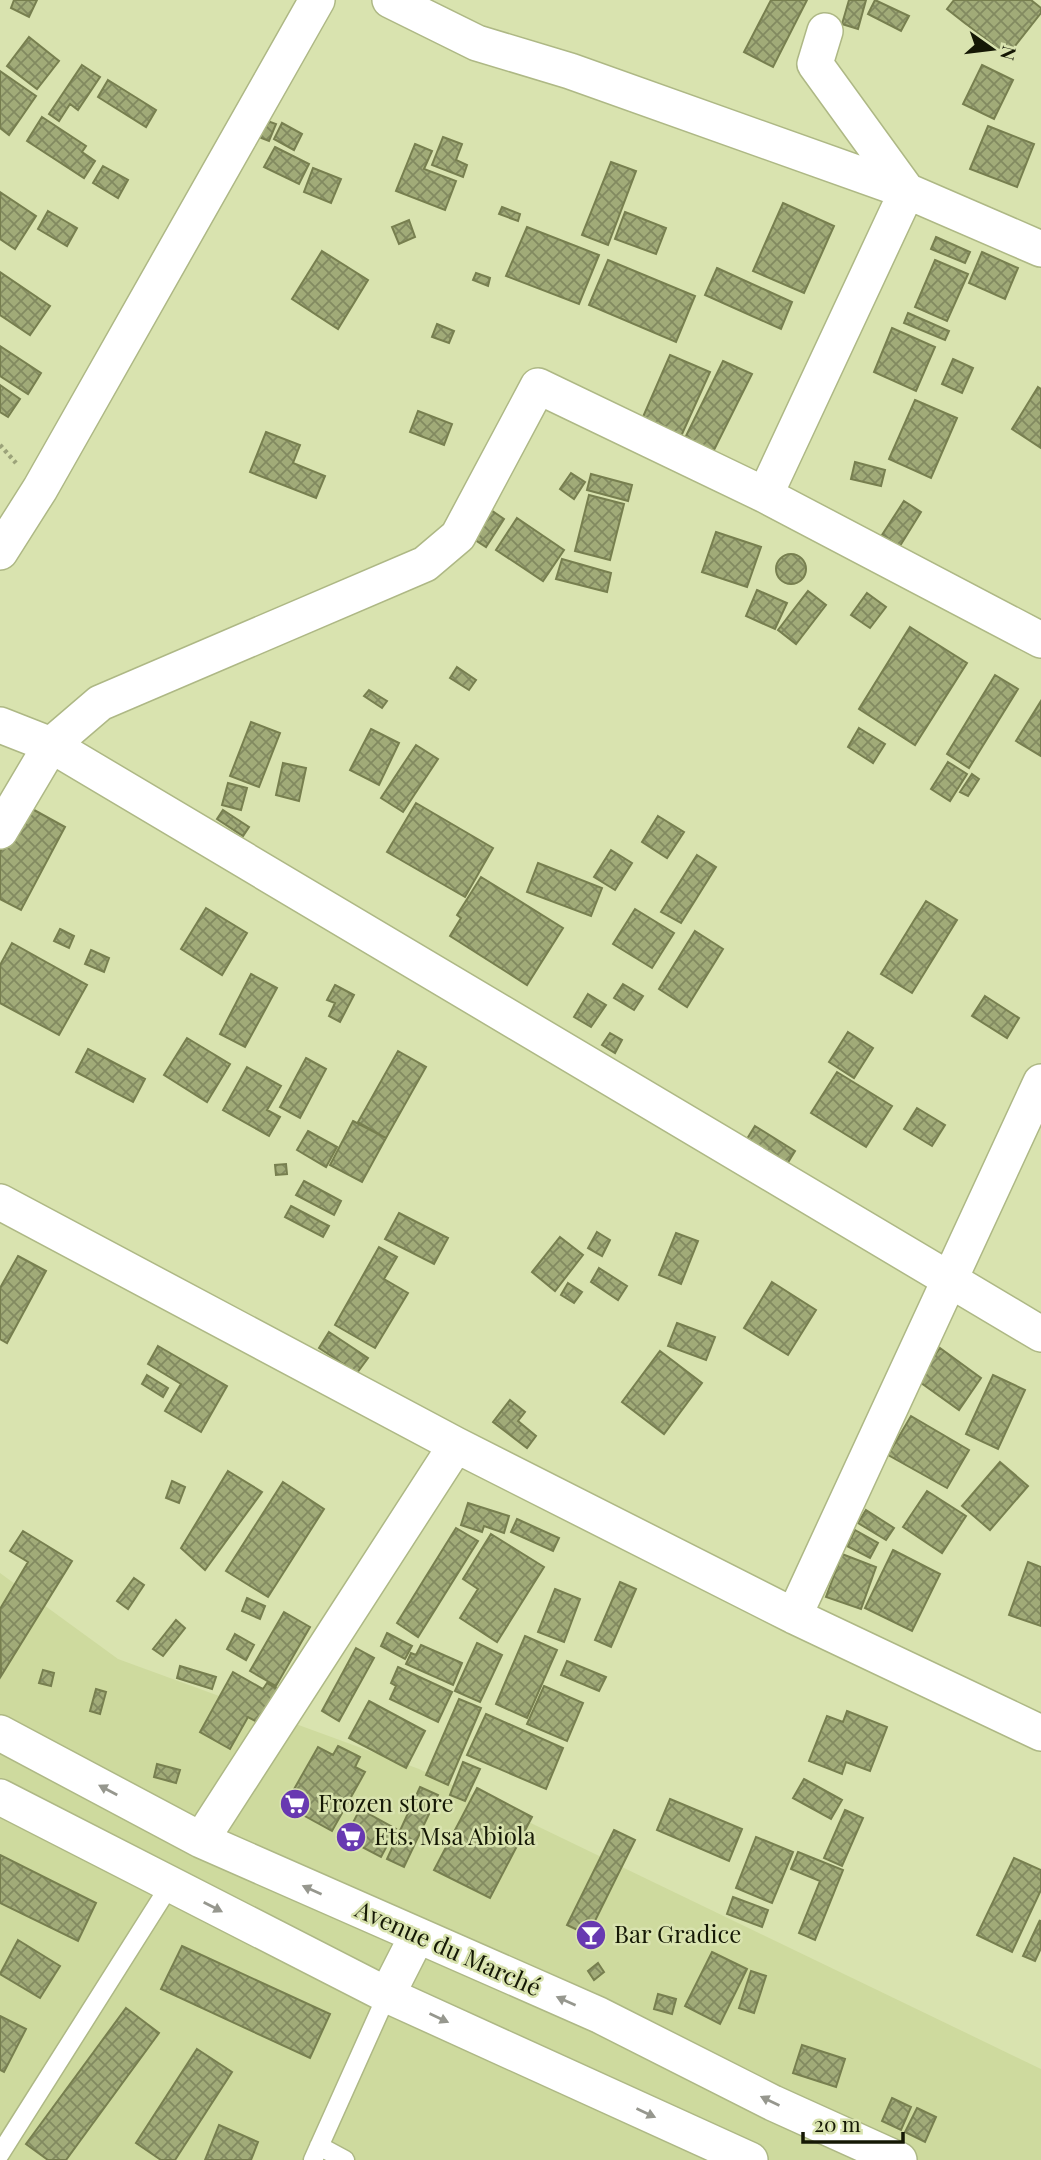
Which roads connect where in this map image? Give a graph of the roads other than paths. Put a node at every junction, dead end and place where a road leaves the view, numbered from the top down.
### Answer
1 (317, 0) edge
2 (390, 0) edge
3 (825, 31) dead end
4 (907, 191) junction
5 (1041, 249) edge
6 (765, 495) junction
7 (0, 552) edge
8 (1041, 640) edge
9 (0, 725) edge
10 (51, 745) junction
11 (0, 831) edge
12 (1041, 1082) edge
13 (0, 1202) edge
14 (948, 1281) junction
15 (1041, 1334) edge
16 (456, 1445) junction
17 (794, 1616) junction
18 (0, 1732) edge
19 (1041, 1733) edge
20 (0, 1797) edge
21 (201, 1840) junction
22 (170, 1885) junction
23 (417, 1936) junction
24 (387, 1995) junction
25 (316, 2153) edge
26 (0, 2154) edge
27 (345, 2160) edge
28 (750, 2160) edge
29 (899, 2160) edge

1 - 7 street
2 - 4 street
3 - 4 street
4 - 5 street
4 - 6 street
6 - 8 street
6 - 10 street
9 - 10 street
10 - 11 street
10 - 14 street
12 - 14 street
13 - 16 street
14 - 15 street
14 - 17 street
16 - 17 street
16 - 21 street
17 - 19 street
21 -> 18 street, Avenue du Marché
20 - 22 street
23 -> 21 street, Avenue du Marché
22 -> 24 street
22 - 26 lane
23 - 24 street
29 -> 23 street, Avenue du Marché
24 - 25 lane
24 -> 28 street
25 - 27 lane

